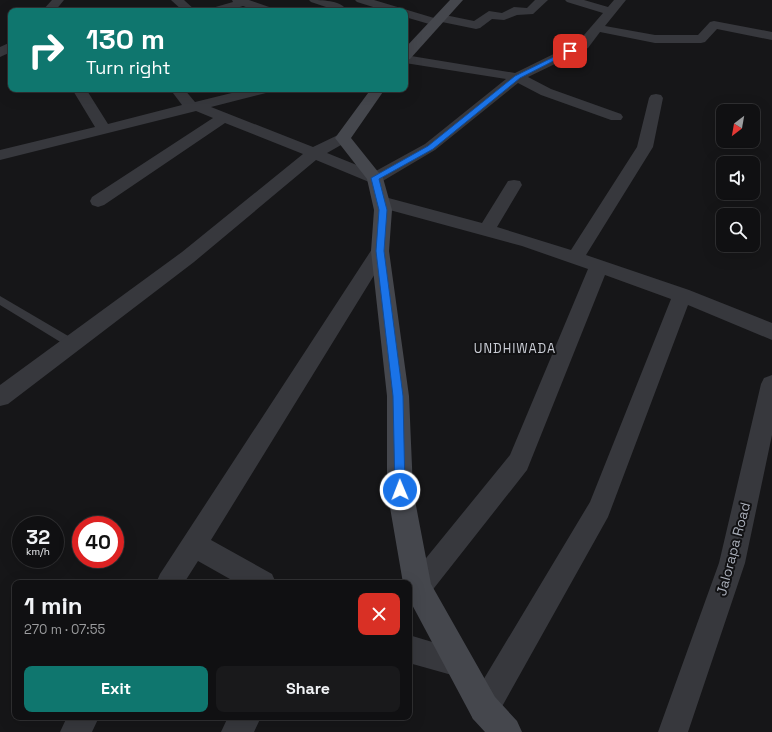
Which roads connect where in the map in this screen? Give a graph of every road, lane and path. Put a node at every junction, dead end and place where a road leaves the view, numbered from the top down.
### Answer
1 (58, 0) edge
2 (177, 0) edge
3 (315, 0) edge
4 (350, 0) edge
5 (361, 0) edge
6 (457, 0) edge
7 (542, 0) edge
8 (571, 0) edge
9 (620, 0) edge
10 (241, 1) edge
11 (51, 8) edge
12 (186, 8) edge
13 (224, 8) edge
14 (260, 8) edge
15 (333, 8) edge
16 (337, 8) edge
17 (373, 8) edge
18 (611, 10) junction
19 (408, 14) edge
20 (438, 20) junction
21 (597, 28) junction
22 (772, 36) edge
23 (408, 53) edge
24 (408, 59) edge
25 (518, 77) junction
26 (81, 92) edge
27 (180, 92) edge
28 (376, 92) edge
29 (231, 93) edge
30 (656, 98) dead end
31 (194, 107) junction
32 (224, 117) junction
33 (616, 117) dead end
34 (104, 129) junction
35 (343, 138) junction
36 (314, 153) junction
37 (0, 155) edge
38 (375, 178) junction
39 (514, 185) dead end
40 (98, 201) dead end
41 (381, 202) junction
42 (486, 230) junction
43 (380, 251) junction
44 (575, 258) junction
45 (599, 266) junction
46 (682, 295) junction
47 (0, 300) edge
48 (772, 332) edge
49 (71, 343) junction
50 (772, 384) edge
51 (0, 397) edge
52 (194, 545) junction
53 (171, 580) edge
54 (258, 580) edge
55 (418, 588) junction
56 (412, 650) edge
57 (459, 663) junction
58 (484, 708) junction
59 (82, 720) edge
60 (244, 720) edge
61 (75, 732) edge
62 (236, 732) edge
63 (506, 732) edge
64 (673, 732) edge

1 - 11 street
2 - 12 street
3 - 15 street
4 - 16 street
5 - 17 street
6 - 20 street
7 - 20 street
8 - 18 street
9 - 18 street
10 - 13 street
10 - 14 street
18 - 21 street
19 - 20 street
20 - 23 street
21 - 22 street
21 - 25 street
24 - 25 street
25 - 33 street
25 - 38 street
26 - 34 street
27 - 31 street
28 - 35 street
29 - 31 street
30 - 44 street
31 - 32 street
31 - 34 street
32 - 36 street
32 - 40 street
34 - 37 street
35 - 36 street
35 - 38 street
36 - 38 street
36 - 49 street
38 - 41 street
39 - 42 street
41 - 42 street
41 - 43 street
42 - 44 street
43 - 52 street
43 - 55 street
44 - 45 street
45 - 46 street
45 - 55 street
46 - 48 street
46 - 58 street
47 - 49 lane
49 - 51 street
50 - 64 street, Jalorapa Road
52 - 53 street
52 - 54 street
55 - 57 street
56 - 57 street
57 - 58 street
58 - 63 street
59 - 61 street
60 - 62 street

